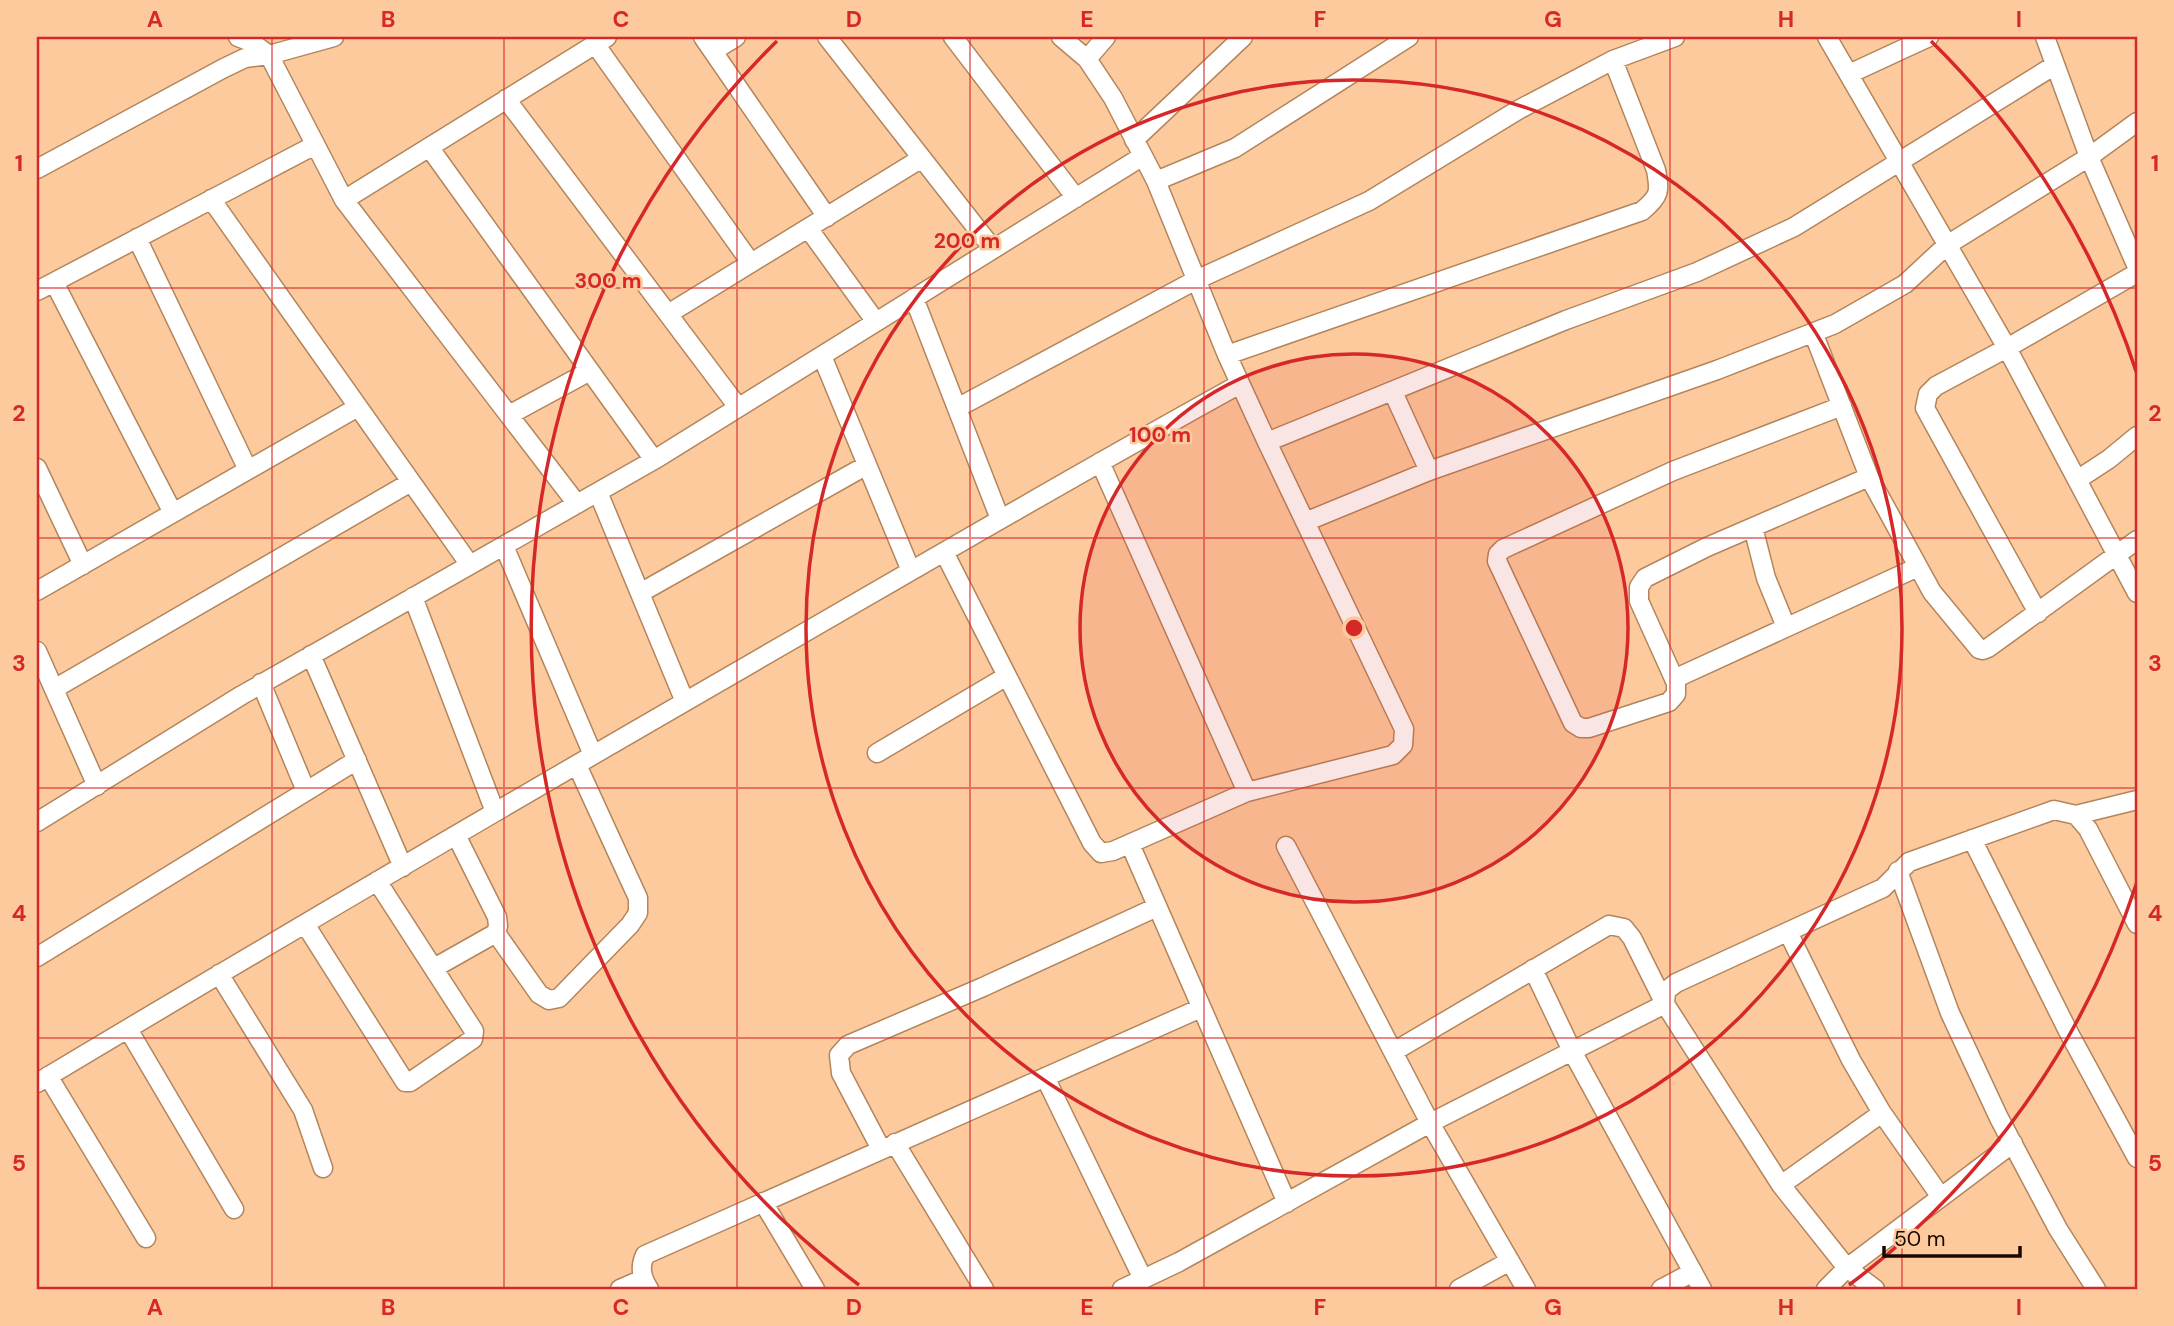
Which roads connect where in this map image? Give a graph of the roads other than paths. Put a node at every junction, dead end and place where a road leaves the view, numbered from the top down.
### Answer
1 (238, 37) edge
2 (334, 37) edge
3 (736, 37) edge
4 (827, 37) edge
5 (953, 37) edge
6 (1062, 37) edge
7 (1107, 37) edge
8 (1243, 37) edge
9 (1409, 37) edge
10 (1675, 37) edge
11 (1828, 37) edge
12 (1929, 37) edge
13 (2045, 37) edge
14 (601, 40) edge
15 (708, 44) edge
16 (269, 55) junction
17 (1087, 59) junction
18 (1613, 60) junction
19 (2055, 65) junction
20 (1849, 74) junction
21 (506, 99) junction
22 (2137, 122) edge
23 (315, 145) junction
24 (429, 147) junction
25 (1139, 148) junction
26 (2089, 157) junction
27 (922, 158) junction
28 (1899, 162) junction
29 (37, 169) edge
30 (1156, 181) junction
31 (1076, 198) junction
32 (211, 199) junction
33 (344, 200) junction
34 (827, 217) junction
35 (808, 228) junction
36 (137, 238) junction
37 (1947, 245) junction
38 (993, 249) junction
39 (751, 264) junction
40 (2137, 267) edge
41 (2137, 272) edge
42 (1196, 280) junction
43 (54, 282) junction
44 (37, 291) edge
45 (914, 298) junction
46 (668, 314) junction
47 (877, 322) junction
48 (1813, 332) junction
49 (2007, 348) junction
50 (1227, 355) junction
51 (822, 356) junction
52 (590, 370) junction
53 (1240, 384) junction
54 (1393, 392) junction
55 (1842, 406) junction
56 (358, 407) junction
57 (738, 408) junction
58 (957, 408) junction
59 (509, 415) junction
60 (2137, 436) edge
61 (1267, 442) junction
62 (654, 460) junction
63 (1100, 461) junction
64 (867, 466) junction
65 (37, 468) edge
66 (248, 470) junction
67 (1429, 471) junction
68 (1868, 477) junction
69 (2077, 480) junction
70 (411, 482) junction
71 (598, 492) junction
72 (577, 503) junction
73 (173, 513) junction
74 (1000, 519) junction
75 (1306, 522) junction
76 (1753, 527) junction
77 (2137, 540) edge
78 (504, 545) junction
79 (944, 552) junction
80 (2117, 554) junction
81 (83, 565) junction
82 (470, 565) junction
83 (1918, 567) junction
84 (911, 571) junction
85 (37, 591) edge
86 (640, 593) junction
87 (2137, 593) edge
88 (413, 597) junction
89 (2038, 613) junction
90 (1786, 627) junction
91 (37, 651) edge
92 (312, 655) junction
93 (1007, 676) junction
94 (1674, 679) junction
95 (261, 684) junction
96 (54, 689) junction
97 (685, 702) junction
98 (877, 752) dead end
99 (593, 755) junction
100 (357, 760) junction
101 (577, 765) junction
102 (97, 786) junction
103 (306, 791) junction
104 (1247, 792) junction
105 (2137, 800) edge
106 (495, 813) junction
107 (2076, 815) junction
108 (37, 822) edge
109 (456, 835) junction
110 (1972, 839) junction
111 (1286, 846) dead end
112 (1133, 850) junction
113 (403, 867) junction
114 (1898, 871) junction
115 (377, 881) junction
116 (1157, 907) junction
117 (305, 924) junction
118 (2137, 924) edge
119 (1788, 932) junction
120 (496, 933) junction
121 (37, 957) edge
122 (434, 968) junction
123 (1533, 970) junction
124 (219, 974) junction
125 (1665, 1004) junction
126 (1201, 1008) junction
127 (128, 1029) junction
128 (1572, 1051) junction
129 (1393, 1052) junction
130 (1045, 1077) junction
131 (43, 1080) edge
132 (1882, 1113) junction
133 (1430, 1123) junction
134 (2012, 1143) junction
135 (888, 1146) junction
136 (2137, 1158) edge
137 (323, 1168) dead end
138 (1781, 1185) junction
139 (1941, 1197) junction
140 (763, 1202) junction
141 (1287, 1203) junction
142 (234, 1209) dead end
143 (146, 1238) dead end
144 (1510, 1261) junction
145 (1847, 1268) junction
146 (1693, 1272) junction
147 (1143, 1279) junction
148 (646, 1284) edge
149 (620, 1289) edge
150 (815, 1289) edge
151 (984, 1289) edge
152 (1122, 1289) edge
153 (1458, 1289) edge
154 (1526, 1289) edge
155 (1661, 1289) edge
156 (1702, 1289) edge
157 (1826, 1289) edge
158 (1875, 1289) edge
159 (2096, 1289) edge

1 - 16 street
2 - 16 street
3 - 15 street
4 - 27 street
5 - 31 street
6 - 17 street
7 - 17 street
8 - 25 street
9 - 30 street
10 - 18 street
11 - 20 street
12 - 20 street
13 - 19 street
14 - 21 street
14 - 39 street
15 - 34 street
16 - 23 street
16 - 29 street
17 - 25 street
18 - 42 street
18 - 50 street
19 - 26 street
19 - 28 street
20 - 28 street
21 - 24 street
21 - 46 street
22 - 26 street
23 - 32 street
23 - 33 street
24 - 33 street
24 - 52 street
25 - 30 street
25 - 31 street
26 - 37 street
26 - 40 street
27 - 34 street
27 - 38 street
28 - 37 street
28 - 54 street
30 - 42 street
31 - 38 street
32 - 36 street
32 - 56 street
33 - 59 street
34 - 35 street
35 - 39 street
35 - 47 street
36 - 43 street
36 - 66 street
37 - 48 street
37 - 49 street
38 - 45 street
39 - 46 street
41 - 49 street
42 - 50 street
42 - 58 street
43 - 44 street
43 - 73 street
45 - 47 street
45 - 58 street
46 - 57 street
47 - 51 street
48 - 55 street
48 - 67 street
49 - 69 street
49 - 89 street
50 - 53 street
51 - 57 street
51 - 64 street
52 - 59 street
52 - 62 street
53 - 61 street
53 - 63 street
54 - 61 street
54 - 67 street
55 - 68 street
55 - 94 street
56 - 66 street
56 - 70 street
57 - 62 street
58 - 74 street
59 - 72 street
60 - 69 street
61 - 75 street
62 - 71 street
63 - 74 street
63 - 104 street
64 - 84 street
64 - 86 street
65 - 81 street
66 - 73 street
67 - 75 street
68 - 76 street
68 - 83 street
69 - 80 street
70 - 82 street
70 - 96 street
71 - 72 street
71 - 86 street
72 - 78 street
73 - 81 street
74 - 79 street
75 - 104 street
76 - 90 street
76 - 94 street
77 - 80 street
78 - 82 street
78 - 99 street
79 - 84 street
79 - 93 street
80 - 87 street
80 - 89 street
81 - 85 street
82 - 88 street
83 - 89 street
83 - 90 street
84 - 97 street
86 - 97 street
88 - 92 street
88 - 106 street
90 - 94 street
91 - 96 street
92 - 95 street
92 - 100 street
93 - 98 street
93 - 112 street
95 - 102 street
95 - 103 street
96 - 102 street
97 - 99 street
99 - 101 street
100 - 103 street
100 - 113 street
101 - 106 street
101 - 120 street
102 - 108 street
103 - 121 street
104 - 112 street
105 - 107 street
106 - 109 street
107 - 110 street
107 - 118 street
109 - 113 street
109 - 120 street
110 - 114 street
110 - 136 street
111 - 129 street
112 - 116 street
113 - 115 street
114 - 119 street
114 - 134 street
115 - 117 street
115 - 122 street
116 - 126 street
116 - 135 street
117 - 122 street
117 - 124 street
119 - 125 street
119 - 132 street
120 - 122 street
123 - 125 street
123 - 128 street
123 - 129 street
124 - 127 street
124 - 137 street
125 - 128 street
125 - 138 street
126 - 130 street
126 - 141 street
127 - 131 street
127 - 142 street
128 - 133 street
128 - 146 street
129 - 133 street
130 - 135 street
130 - 147 street
131 - 143 street
132 - 138 street
132 - 139 street
133 - 141 street
133 - 144 street
134 - 139 street
134 - 159 street
135 - 140 street
135 - 151 street
138 - 145 street
139 - 145 street
140 - 148 street
140 - 150 street
141 - 147 street
144 - 153 street
144 - 154 street
145 - 157 street
145 - 158 street
146 - 155 street
146 - 156 street
147 - 152 street
148 - 149 street

